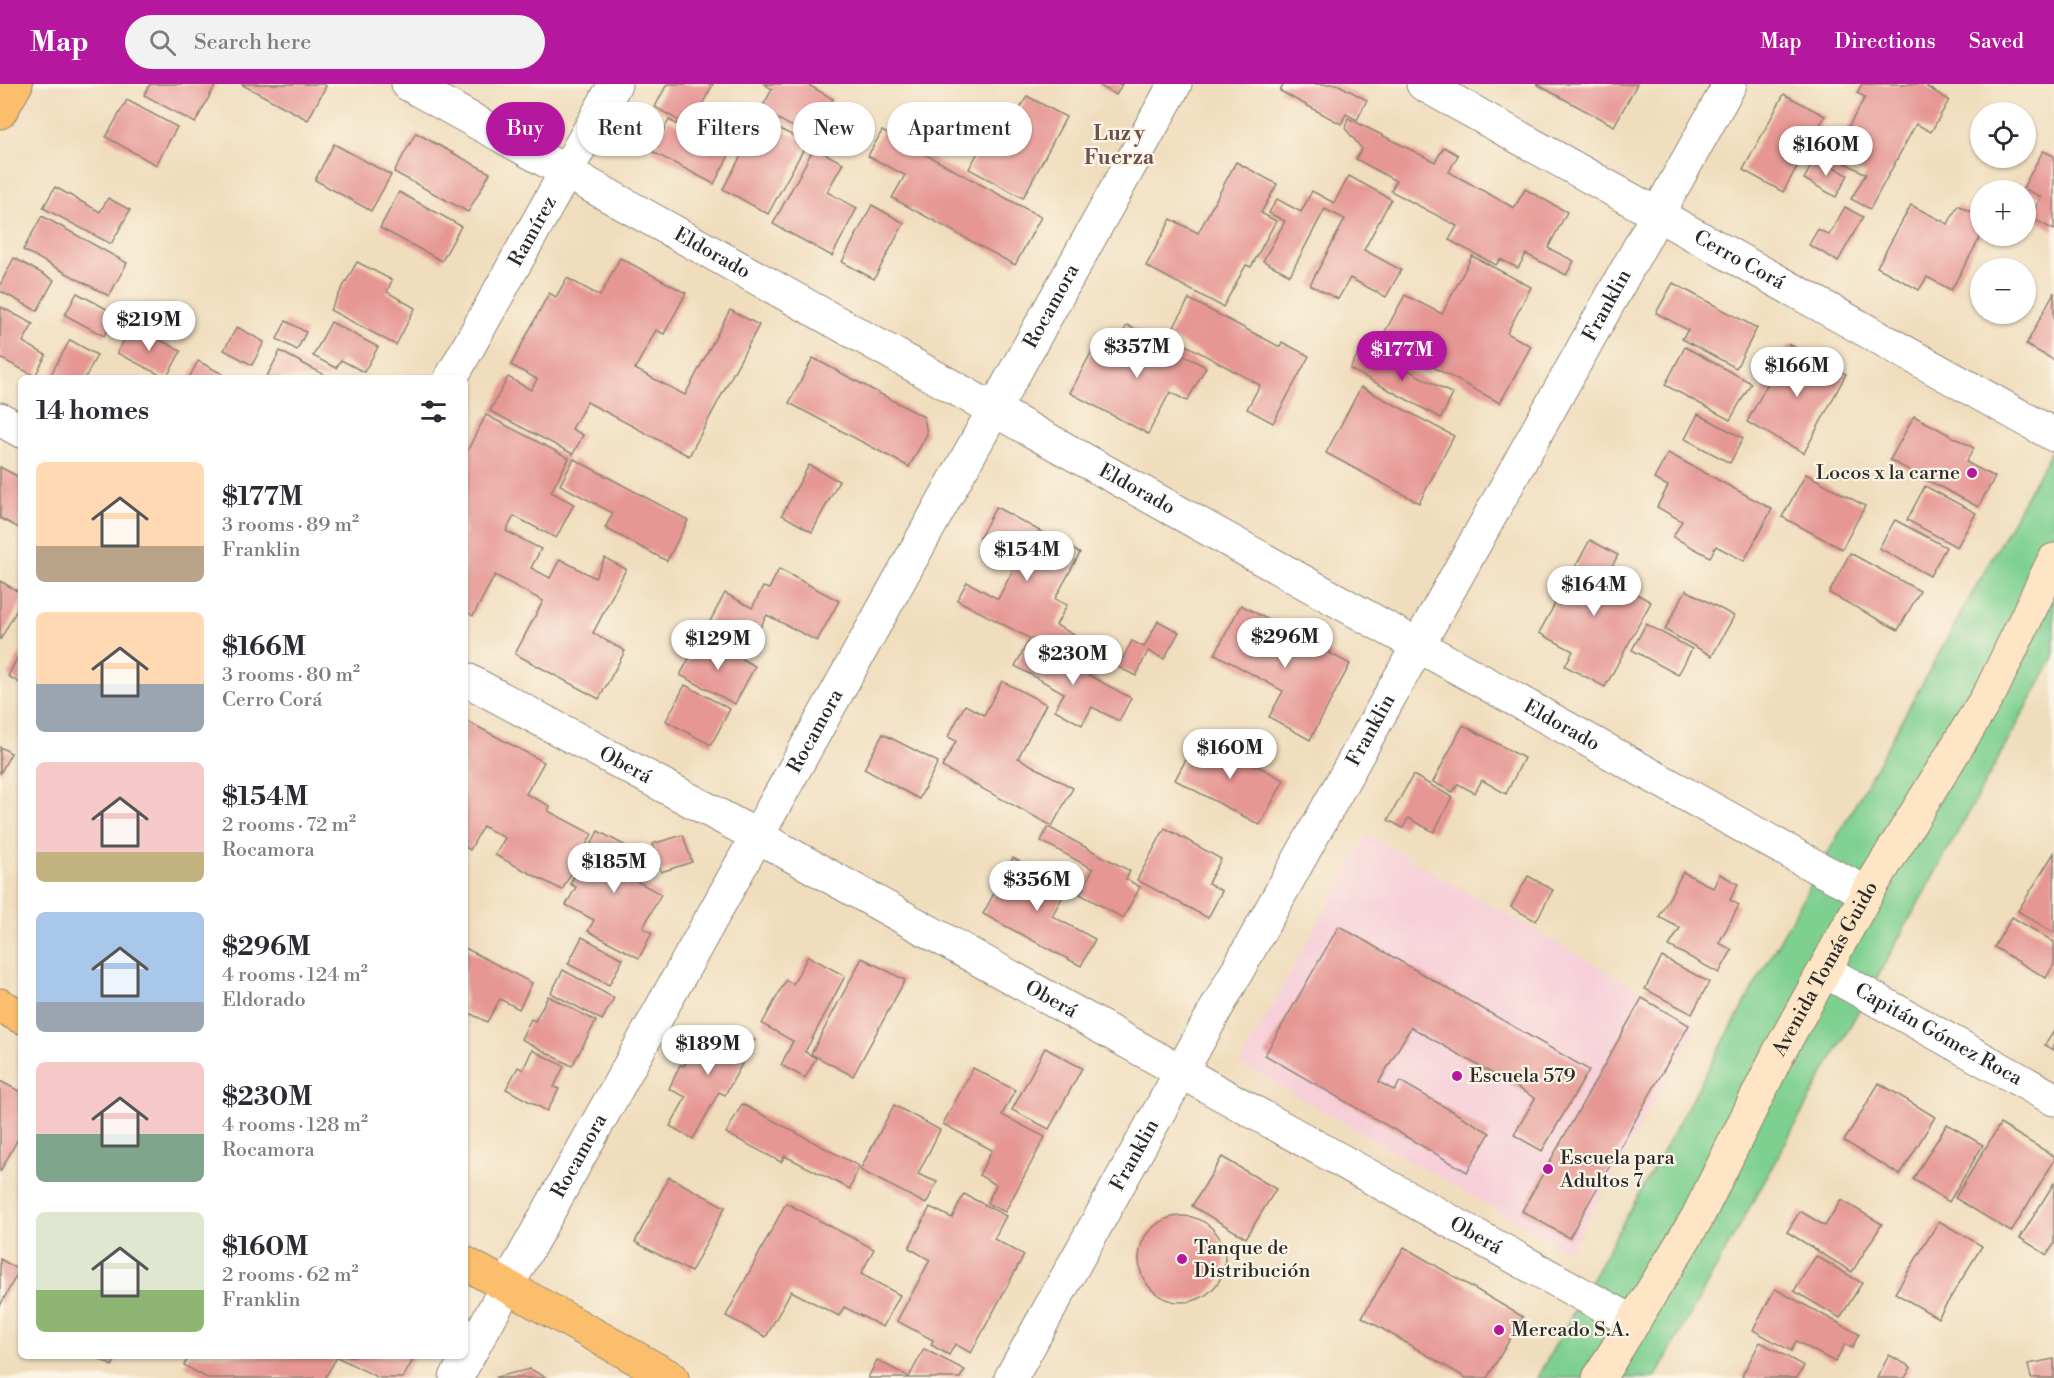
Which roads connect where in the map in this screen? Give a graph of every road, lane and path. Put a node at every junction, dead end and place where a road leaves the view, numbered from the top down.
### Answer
1 (16, 84) edge
2 (408, 84) edge
3 (615, 84) edge
4 (1175, 84) edge
5 (1423, 84) edge
6 (1730, 84) edge
7 (0, 112) edge
8 (566, 172) junction
9 (1658, 214) junction
10 (453, 375) edge
11 (995, 410) junction
12 (0, 419) edge
13 (18, 429) edge
14 (2054, 435) edge
15 (2054, 560) edge
16 (1419, 645) junction
17 (468, 681) edge
18 (758, 836) junction
19 (1867, 893) junction
20 (1825, 971) junction
21 (0, 1005) edge
22 (18, 1015) edge
23 (1182, 1072) junction
24 (2054, 1099) edge
25 (468, 1265) edge
26 (506, 1286) junction
27 (1634, 1322) junction
28 (468, 1356) edge
29 (466, 1359) edge
30 (456, 1378) edge
31 (672, 1378) edge
32 (1011, 1378) edge
33 (1599, 1378) edge

1 - 7 main road
2 - 8 street, Eldorado
3 - 8 street, Ramírez
4 - 11 street, Rocamora
5 - 9 street, Cerro Corá
6 - 9 street, Franklin
8 - 10 street, Ramírez
8 - 11 street, Eldorado
9 - 14 street, Cerro Corá
9 - 16 street, Franklin
11 - 16 street, Eldorado
11 - 18 street, Rocamora
12 - 13 street
15 - 19 main road, Avenida Tomás Guido
16 - 19 street, Eldorado
16 - 23 street, Franklin
17 - 18 street, Oberá
18 - 23 street, Oberá
18 - 26 street, Rocamora
19 - 20 main road, Avenida Tomás Guido
20 - 24 street, Capitán Gómez Roca
20 - 27 main road, Avenida Tomás Guido
21 - 22 main road
23 - 27 street, Oberá
23 - 32 street, Franklin
25 - 26 main road
26 - 28 street, Rocamora
26 - 31 main road
27 - 33 main road, Avenida Tomás Guido
29 - 30 street, Rocamora

